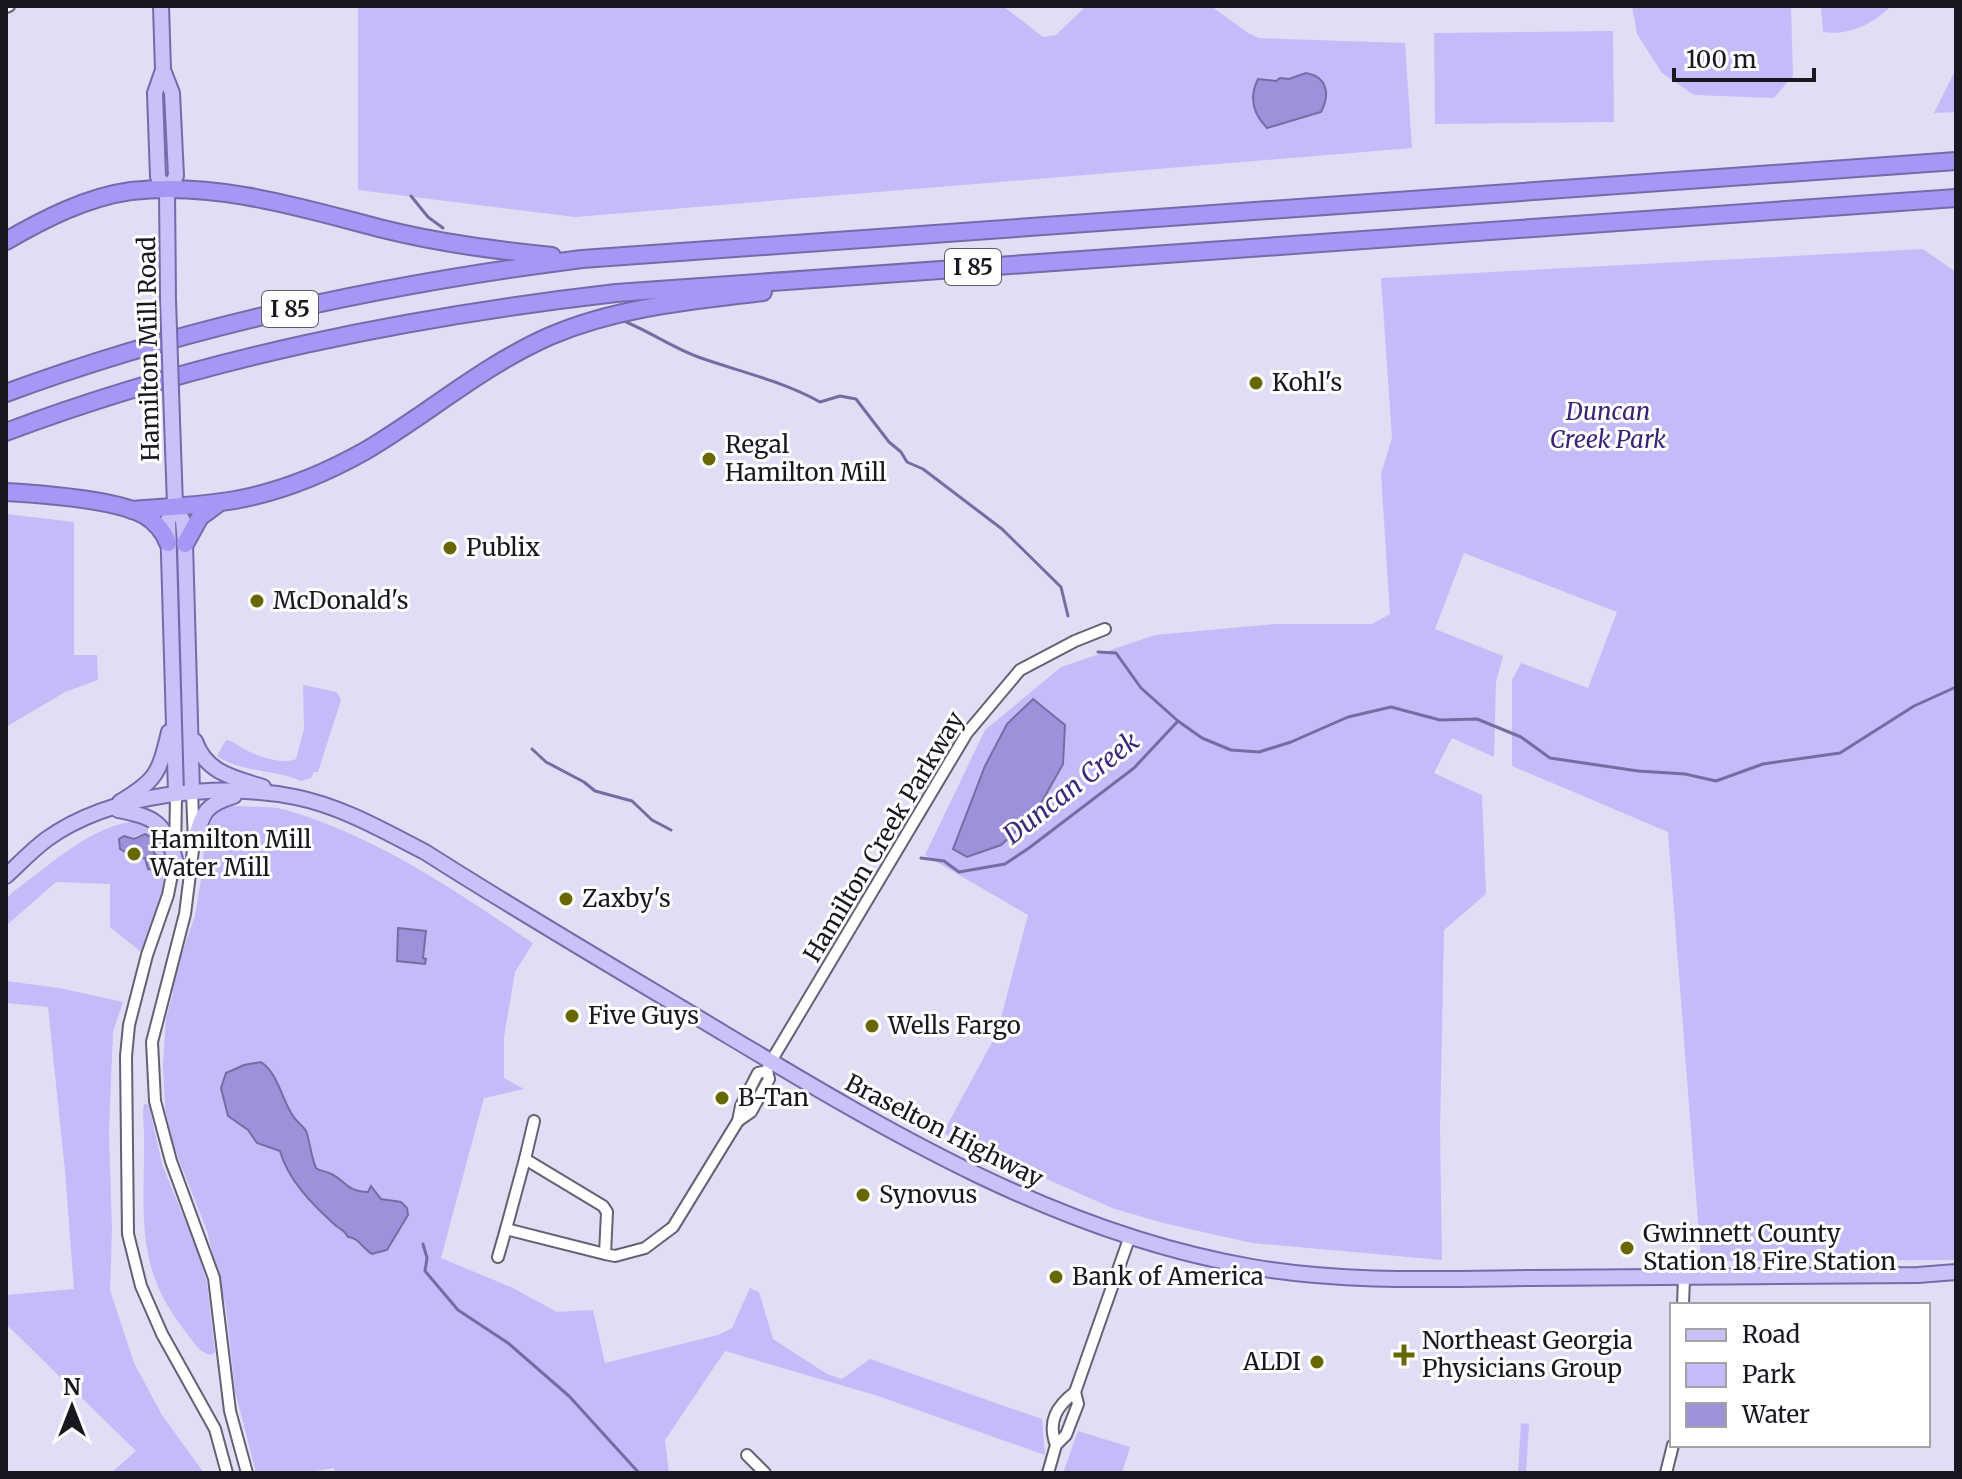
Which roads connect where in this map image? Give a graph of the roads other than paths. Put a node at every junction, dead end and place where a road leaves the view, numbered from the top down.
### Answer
1 (161, 6) edge
2 (1956, 161) edge
3 (167, 191) junction
4 (1956, 198) edge
5 (6, 241) edge
6 (582, 259) junction
7 (891, 273) junction
8 (6, 393) edge
9 (6, 432) edge
10 (6, 492) edge
11 (221, 501) junction
12 (175, 505) junction
13 (132, 510) junction
14 (177, 544) junction
15 (1105, 629) dead end
16 (173, 712) junction
17 (190, 725) junction
18 (247, 791) junction
19 (192, 792) junction
20 (176, 794) junction
21 (297, 797) junction
22 (110, 808) junction
23 (194, 842) junction
24 (175, 859) junction
25 (6, 876) edge
26 (769, 1067) junction
27 (534, 1121) dead end
28 (525, 1159) junction
29 (506, 1229) junction
30 (1130, 1236) junction
31 (605, 1254) junction
32 (498, 1257) dead end
33 (1956, 1272) edge
34 (1684, 1277) junction
35 (1683, 1303) edge
36 (1075, 1392) junction
37 (1056, 1445) junction
38 (1672, 1447) edge
39 (747, 1455) dead end
40 (227, 1473) edge
41 (247, 1473) edge
42 (765, 1473) edge
43 (1048, 1473) edge
44 (1666, 1473) edge

1 - 3 main road, Hamilton Mill Road
2 - 6 highway, I 85
3 - 5 highway
3 - 6 highway
3 - 12 main road, Hamilton Mill Road, bridge
4 - 7 highway, I 85
6 - 8 highway, I 85
7 - 9 highway, I 85
7 - 11 highway
10 - 13 highway
11 - 12 highway
11 - 14 highway
12 - 13 highway
12 - 14 main road, Hamilton Mill Road
13 - 14 highway
14 - 16 main road, Hamilton Mill Road
14 - 17 main road, Hamilton Mill Road
15 - 26 street, Hamilton Creek Parkway
16 - 20 main road, Hamilton Mill Road
16 - 22 main road
17 - 19 main road, Hamilton Mill Road
17 - 21 main road
18 - 19 main road, Braselton Highway
18 - 21 main road, Braselton Highway
18 - 23 main road
19 - 20 main road, Braselton Highway
19 - 23 street
20 - 22 main road, Braselton Highway
20 - 24 street
21 - 26 main road, Braselton Highway
22 - 24 main road
22 - 25 main road, Braselton Highway
23 - 41 street
24 - 40 street
26 - 30 main road, Braselton Highway
26 - 31 street, Hamilton Creek Parkway
27 - 28 street
28 - 29 street
28 - 31 street
29 - 31 street, Hamilton Creek Parkway
29 - 32 street
30 - 34 main road, Braselton Highway
30 - 36 street
33 - 34 main road, Braselton Highway
34 - 35 street
36 - 37 street
36 - 37 street
37 - 43 street
38 - 44 street
39 - 42 street

